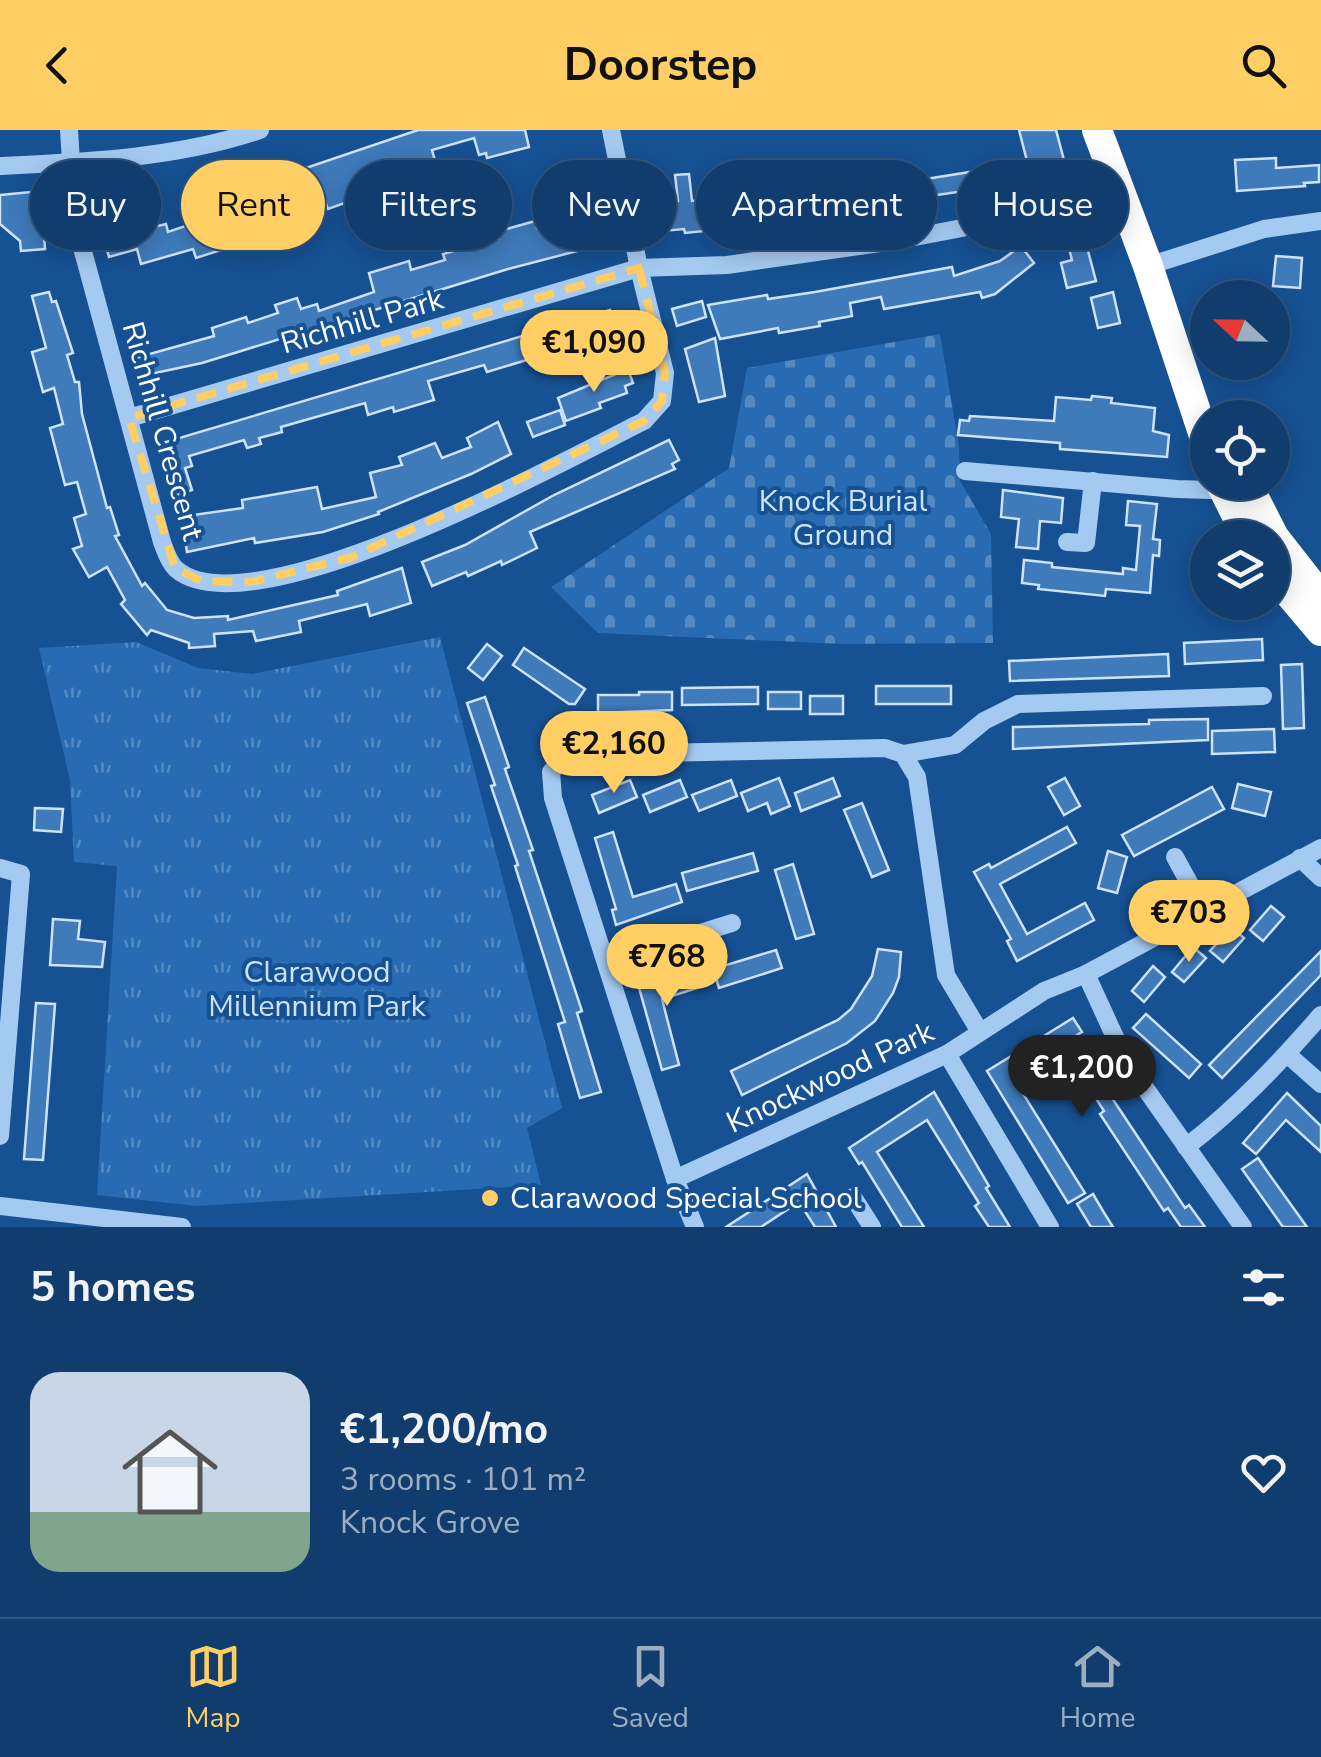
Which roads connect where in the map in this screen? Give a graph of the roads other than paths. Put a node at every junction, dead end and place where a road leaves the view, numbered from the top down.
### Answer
1 (69, 130) edge
2 (260, 130) edge
3 (611, 130) edge
4 (1097, 130) edge
5 (65, 160) edge
6 (86, 160) edge
7 (30, 164) edge
8 (0, 166) edge
9 (1321, 222) edge
10 (957, 229) edge
11 (87, 250) edge
12 (1148, 266) junction
13 (638, 268) junction
14 (1192, 400) edge
15 (1208, 400) edge
16 (128, 418) junction
17 (965, 471) dead end
18 (1093, 480) junction
19 (1190, 488) edge
20 (1244, 500) edge
21 (1066, 542) dead end
22 (1290, 595) edge
23 (1321, 597) edge
24 (1321, 631) edge
25 (1262, 696) dead end
26 (903, 754) junction
27 (1321, 848) edge
28 (1175, 857) dead end
29 (1300, 858) junction
30 (0, 868) edge
31 (1321, 878) edge
32 (1204, 910) junction
33 (732, 923) dead end
34 (607, 962) junction
35 (1086, 974) junction
36 (1321, 1015) edge
37 (980, 1032) junction
38 (947, 1054) junction
39 (1287, 1054) junction
40 (1321, 1084) edge
41 (0, 1136) edge
42 (1186, 1147) junction
43 (676, 1180) junction
44 (853, 1198) dead end
45 (0, 1206) edge
46 (40, 1219) edge
47 (182, 1227) edge
48 (694, 1227) edge
49 (872, 1227) edge
50 (1050, 1227) edge
51 (1243, 1227) edge

1 - 5 street, Richhill Crescent
2 - 6 street
3 - 13 street, Richhill Crescent
4 - 12 highway
7 - 8 street
9 - 12 street
10 - 13 street, Richhill Park
11 - 16 street, Richhill Crescent
12 - 14 highway
12 - 15 highway
13 - 16 street, Richhill Park
13 - 16 street, Richhill Crescent
17 - 18 street
18 - 19 street
18 - 21 street
20 - 23 highway
22 - 24 highway
25 - 26 street
26 - 34 street
26 - 37 street
27 - 29 street, Knockwood Park
28 - 32 street
29 - 31 street
29 - 32 street, Knockwood Park
30 - 41 street
32 - 35 street, Knockwood Park
33 - 34 street
34 - 43 street
35 - 37 street, Knockwood Park
35 - 42 street
36 - 39 street
37 - 38 street, Knockwood Park
38 - 43 street, Knockwood Park
38 - 50 street
39 - 40 street
39 - 42 street
42 - 51 street
43 - 48 street
44 - 49 street
45 - 46 street
46 - 47 street

